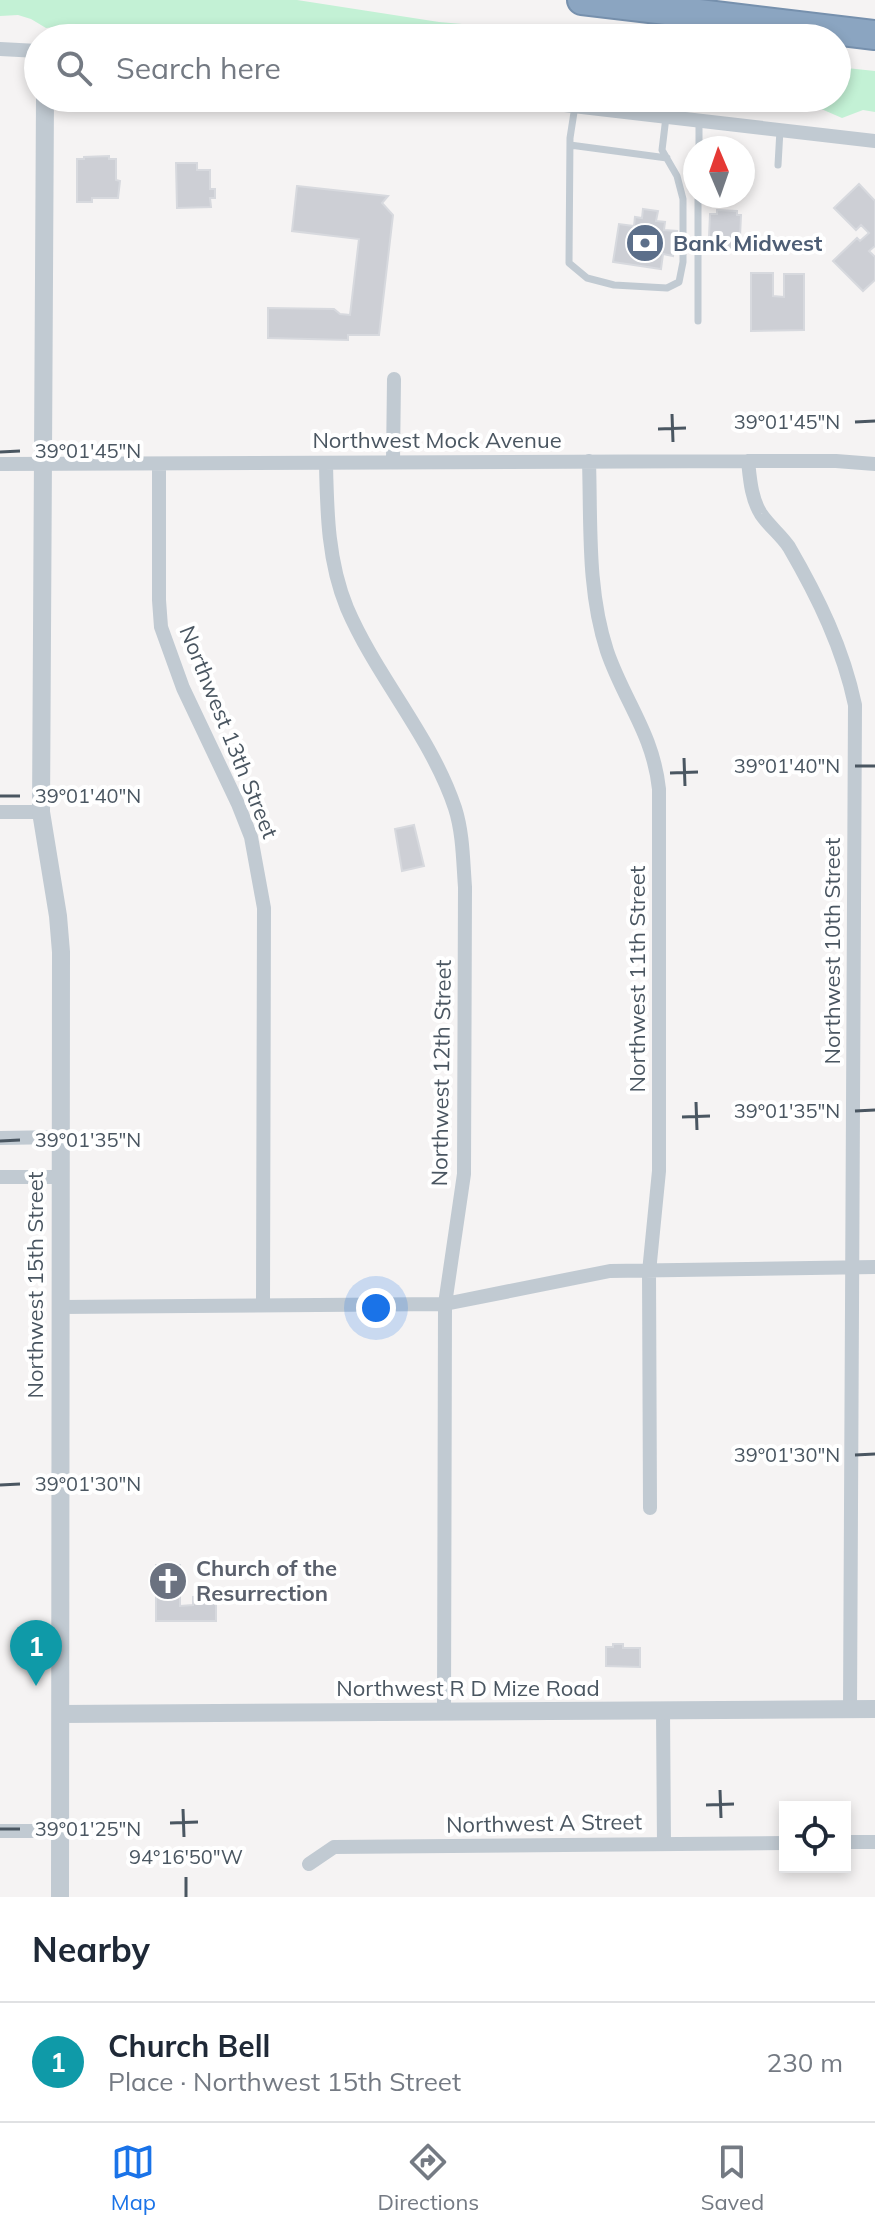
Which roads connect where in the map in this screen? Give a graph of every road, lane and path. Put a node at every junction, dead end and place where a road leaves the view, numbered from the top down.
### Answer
1 (582, 0) edge
2 (783, 24) edge
3 (851, 32) edge
4 (875, 35) edge
5 (0, 49) edge
6 (24, 50) edge
7 (45, 112) edge
8 (574, 112) edge
9 (625, 112) edge
10 (666, 117) junction
11 (699, 121) junction
12 (780, 130) junction
13 (699, 136) edge
14 (875, 141) edge
15 (570, 145) junction
16 (669, 158) junction
17 (778, 165) dead end
18 (698, 208) edge
19 (698, 321) dead end
20 (394, 379) dead end
21 (393, 461) junction
22 (589, 461) junction
23 (748, 461) junction
24 (42, 463) junction
25 (0, 464) edge
26 (159, 464) junction
27 (326, 464) junction
28 (875, 464) edge
29 (0, 812) edge
30 (41, 812) junction
31 (60, 1137) junction
32 (0, 1138) edge
33 (0, 1177) edge
34 (59, 1177) junction
35 (853, 1267) junction
36 (875, 1267) edge
37 (649, 1272) junction
38 (445, 1304) junction
39 (263, 1305) junction
40 (61, 1307) junction
41 (650, 1508) dead end
42 (850, 1709) junction
43 (875, 1709) edge
44 (663, 1711) junction
45 (444, 1713) junction
46 (61, 1714) junction
47 (0, 1831) edge
48 (60, 1831) junction
49 (851, 1842) edge
50 (875, 1842) edge
51 (664, 1843) junction
52 (779, 1843) edge
53 (309, 1864) dead end
54 (60, 1897) edge

1 - 2 highway
3 - 4 highway
5 - 6 street
7 - 24 street, Northwest 15th Street
8 - 15 lane
9 - 10 street
10 - 11 street
10 - 16 lane
11 - 12 street
11 - 13 lane
12 - 14 street
12 - 17 lane
15 - 16 lane
15 - 16 lane
18 - 19 lane
20 - 21 street
21 - 22 street, Northwest Mock Avenue
21 - 27 street, Northwest Mock Avenue
22 - 23 street, Northwest Mock Avenue
22 - 37 street, Northwest 11th Street
23 - 28 street, Northwest Mock Avenue
23 - 35 street, Northwest 10th Street
24 - 25 street, Northwest Mock Avenue
24 - 26 street, Northwest Mock Avenue
24 - 30 street, Northwest 15th Street
26 - 27 street, Northwest Mock Avenue
26 - 39 street, Northwest 13th Street
27 - 38 street, Northwest 12th Street
29 - 30 street
30 - 31 street, Northwest 15th Street
31 - 32 street
31 - 34 street, Northwest 15th Street
33 - 34 street
34 - 40 street, Northwest 15th Street
35 - 36 street
35 - 37 street
35 - 42 street, Northwest 10th Street
37 - 38 street
37 - 41 street, Northwest 11th Street
38 - 39 street
38 - 45 street, Northwest 12th Street
39 - 40 street
40 - 46 street, Northwest 15th Street
42 - 43 street, Northwest R D Mize Road
42 - 44 street, Northwest R D Mize Road
44 - 45 street, Northwest R D Mize Road
44 - 51 street
45 - 46 street, Northwest R D Mize Road
46 - 48 street, Northwest 15th Street
47 - 48 street
48 - 54 street, Northwest 15th Street
49 - 50 street
51 - 52 street, Northwest A Street
51 - 53 street, Northwest A Street

